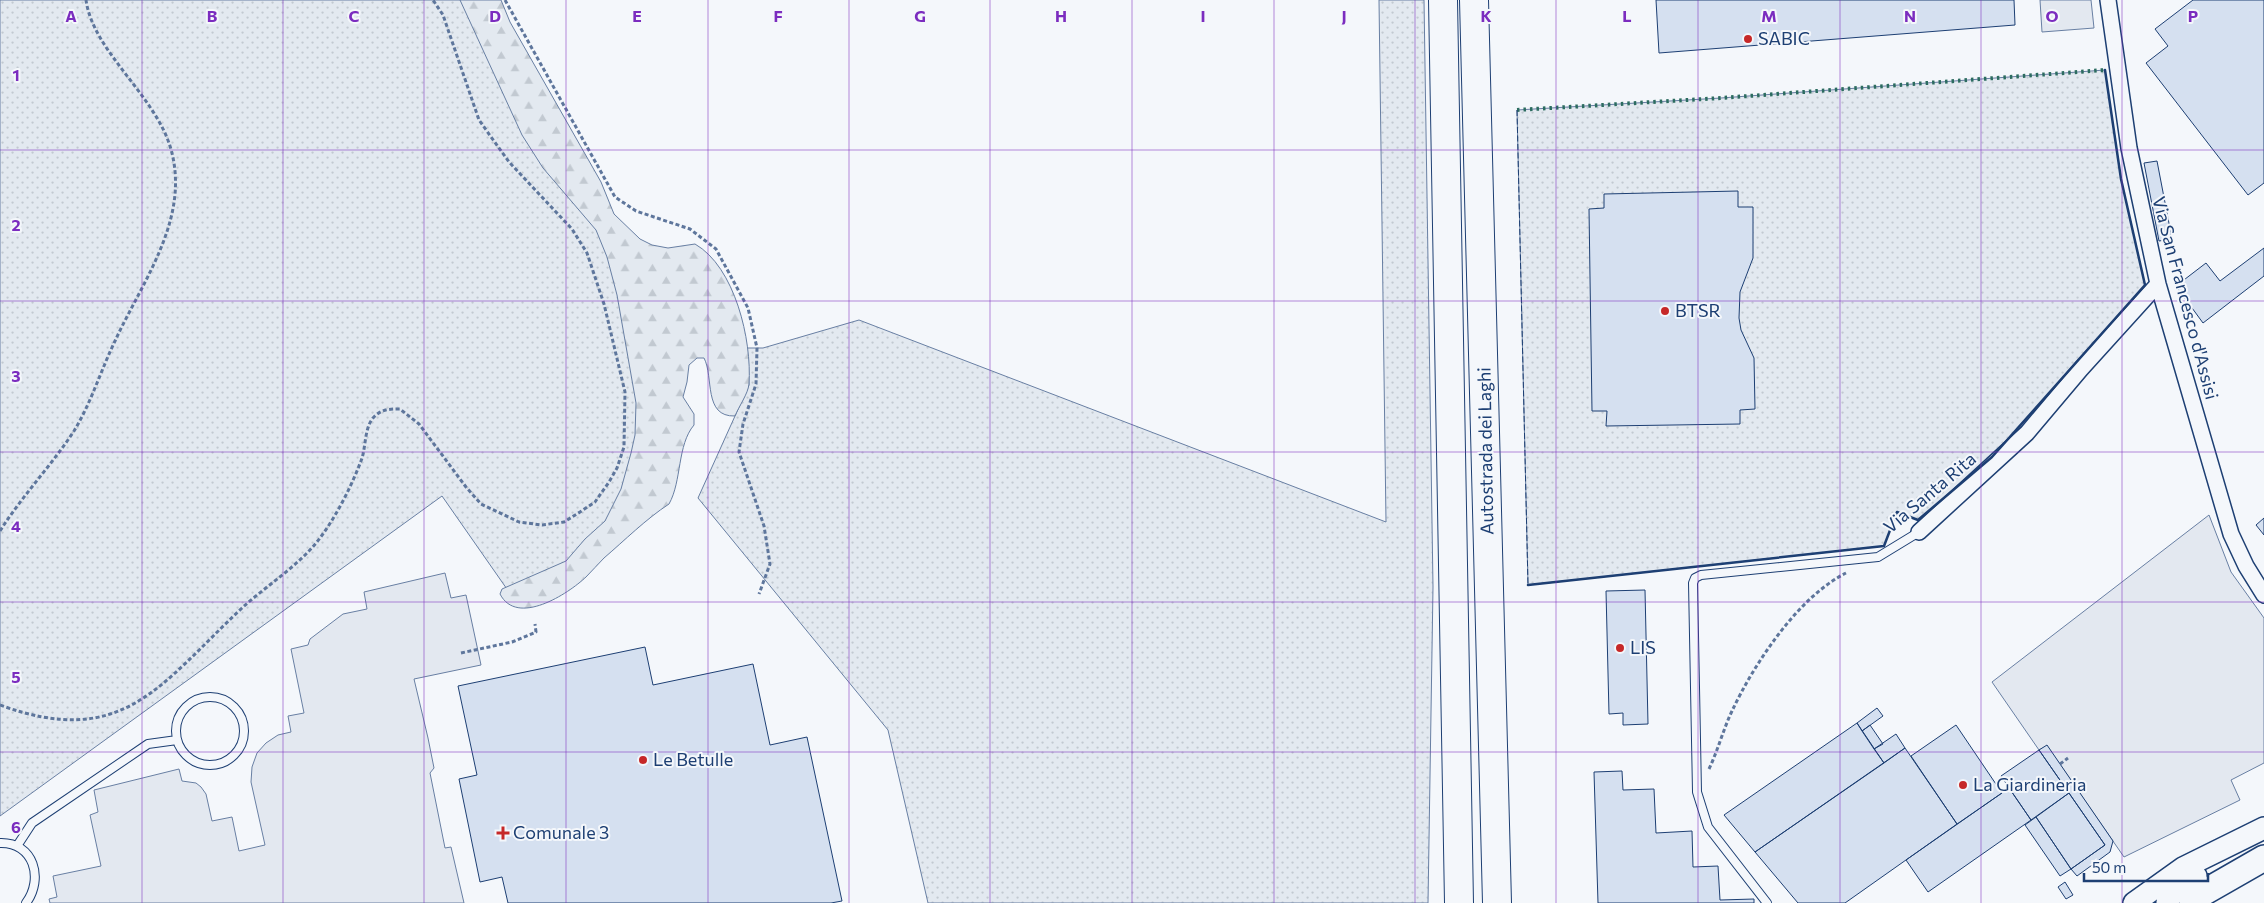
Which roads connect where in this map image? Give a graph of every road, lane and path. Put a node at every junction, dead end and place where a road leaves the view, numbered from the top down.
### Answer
1 (86, 0) edge
2 (433, 0) edge
3 (505, 0) edge
4 (1444, 0) edge
5 (1474, 0) edge
6 (2108, 0) edge
7 (2158, 284) junction
8 (0, 531) edge
9 (1919, 532) joint
10 (1848, 572) dead end
11 (759, 594) dead end
12 (2264, 595) edge
13 (535, 624) dead end
14 (461, 653) dead end
15 (0, 705) edge
16 (177, 740) junction
17 (2068, 758) dead end
18 (2060, 764) dead end
19 (1697, 792) junction
20 (2264, 828) edge
21 (0, 842) edge
22 (2264, 844) edge
23 (17, 846) junction
24 (2264, 858) edge
25 (26, 903) edge
26 (1459, 903) edge
27 (1497, 903) edge
28 (1767, 903) edge
29 (2134, 903) edge
30 (2167, 903) edge
31 (2192, 903) edge

1 - 8 path
2 - 15 path
3 - 11 path
4 - 26 highway, Autostrada dei Laghi
5 - 27 highway, Autostrada dei Laghi
6 - 7 street, Via San Francesco d'Assisi
7 - 9 street, Via Santa Rita
7 - 12 street, Via San Francesco d'Assisi
9 - 19 lane, Via Santa Rita
10 - 19 path
13 - 14 path
16 - 16 lane
16 - 23 lane
17 - 18 path
19 - 28 lane
20 - 29 main road
21 - 23 lane
22 - 30 main road
23 - 25 lane
24 - 31 highway

